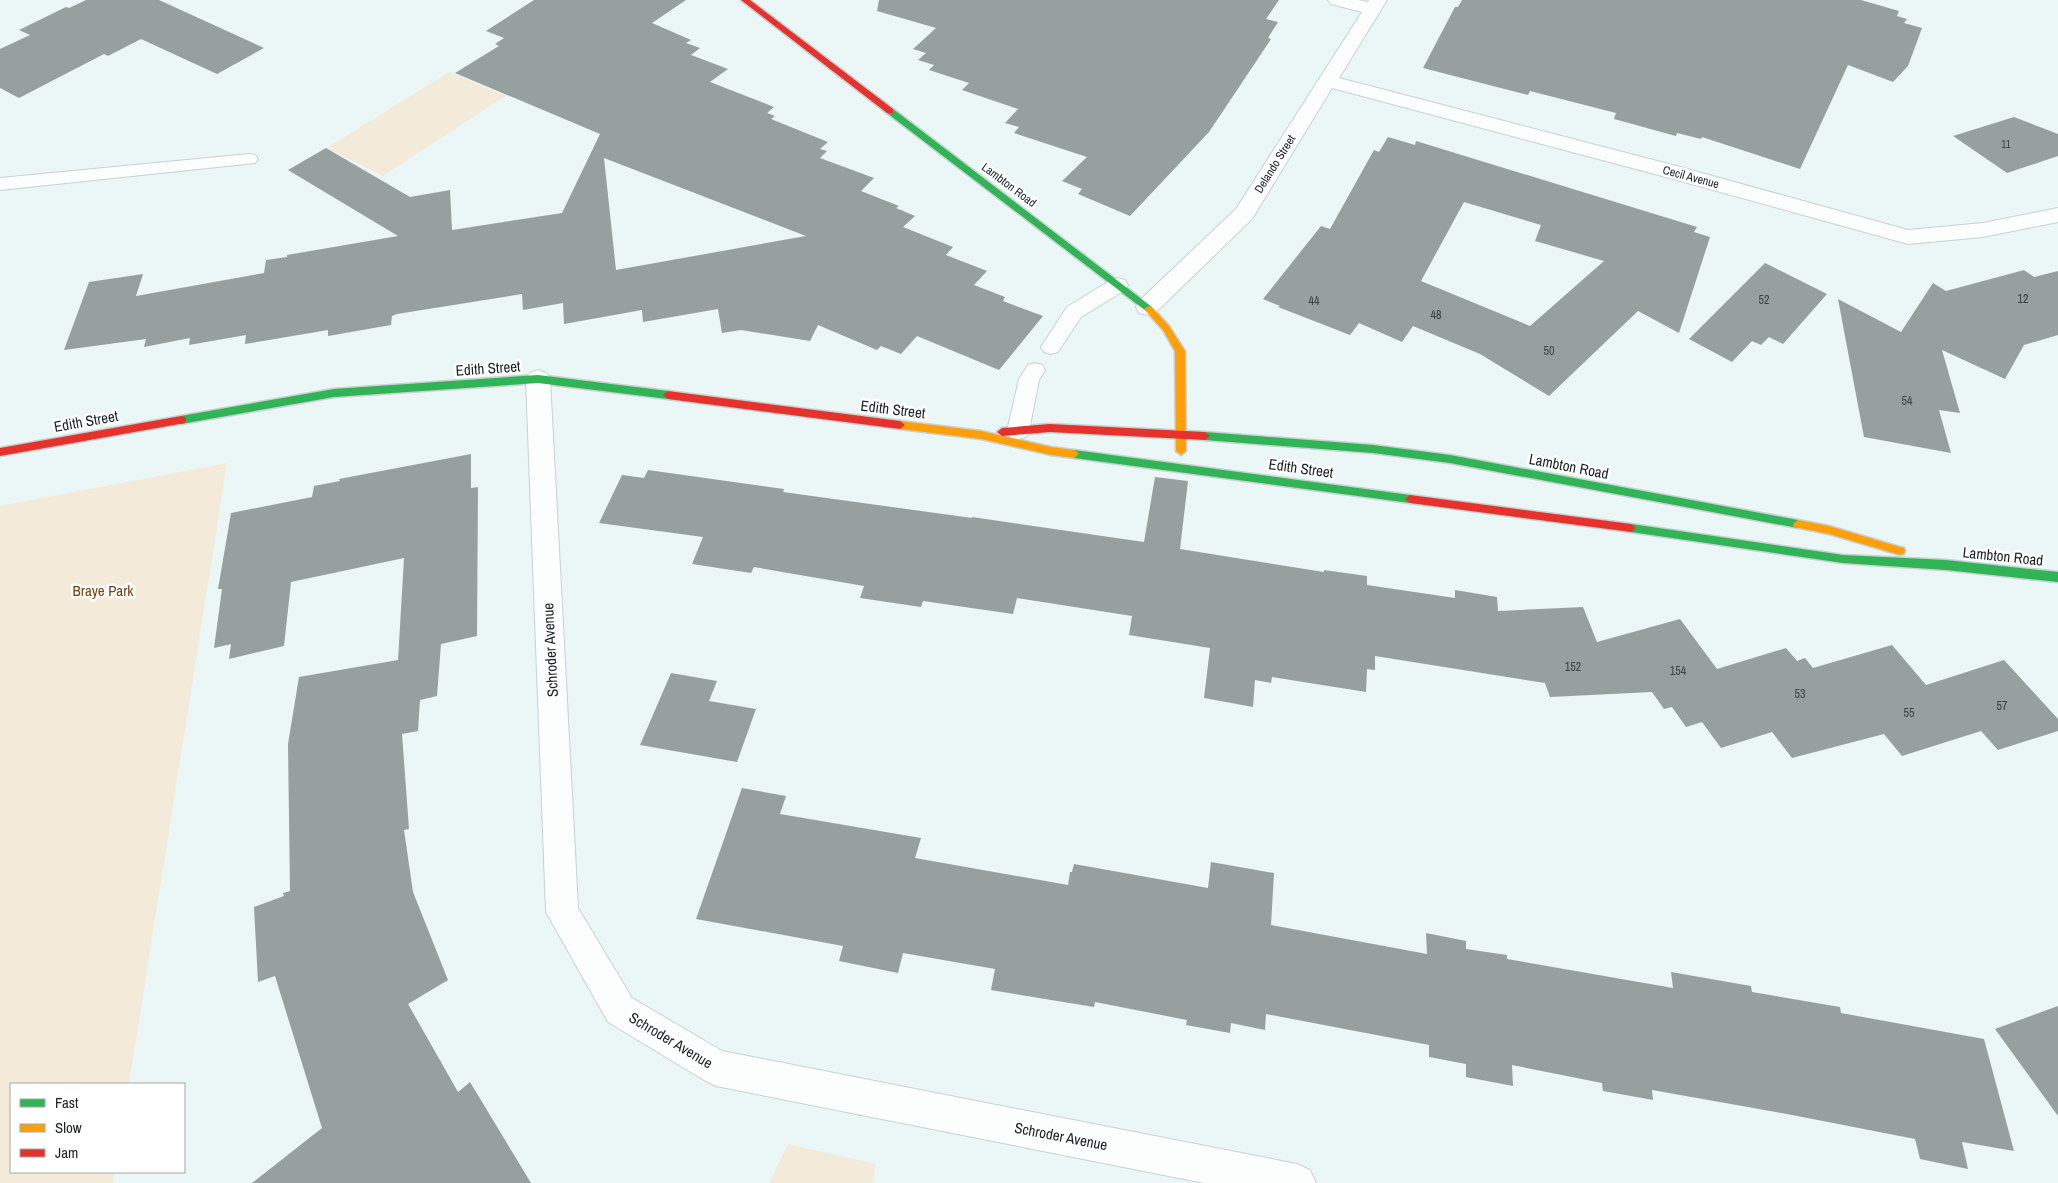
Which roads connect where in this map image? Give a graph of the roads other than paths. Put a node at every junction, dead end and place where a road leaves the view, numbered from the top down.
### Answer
1 (745, 0) edge
2 (1337, 0) edge
3 (1375, 4) edge
4 (1327, 81) junction
5 (249, 159) dead end
6 (0, 184) edge
7 (2058, 215) edge
8 (1118, 285) junction
9 (1147, 307) junction
10 (1051, 348) dead end
11 (1035, 370) dead end
12 (538, 379) junction
13 (1018, 431) junction
14 (1181, 434) junction
15 (981, 435) junction
16 (0, 452) edge
17 (1180, 468) junction
18 (1618, 526) joint
19 (1946, 565) junction
20 (2058, 578) edge
21 (1297, 1183) edge

1 - 8 main road, Lambton Road
2 - 3 street
3 - 4 street, Delando Street
4 - 7 street, Cecil Avenue
4 - 9 street, Delando Street
5 - 6 lane
8 - 9 main road, Lambton Road
8 - 10 lane
9 - 14 main road, Lambton Road
11 - 13 lane
12 - 15 main road, Edith Street
12 - 16 main road, Edith Street
12 - 21 street, Schroder Avenue
13 - 14 main road, Edith Street
13 - 15 main road, Edith Street
14 - 17 main road, Lambton Road
14 - 19 main road, Lambton Road
15 - 17 main road, Edith Street
17 - 18 main road, Edith Street
18 - 19 main road, Lambton Road
19 - 20 main road, Lambton Road

